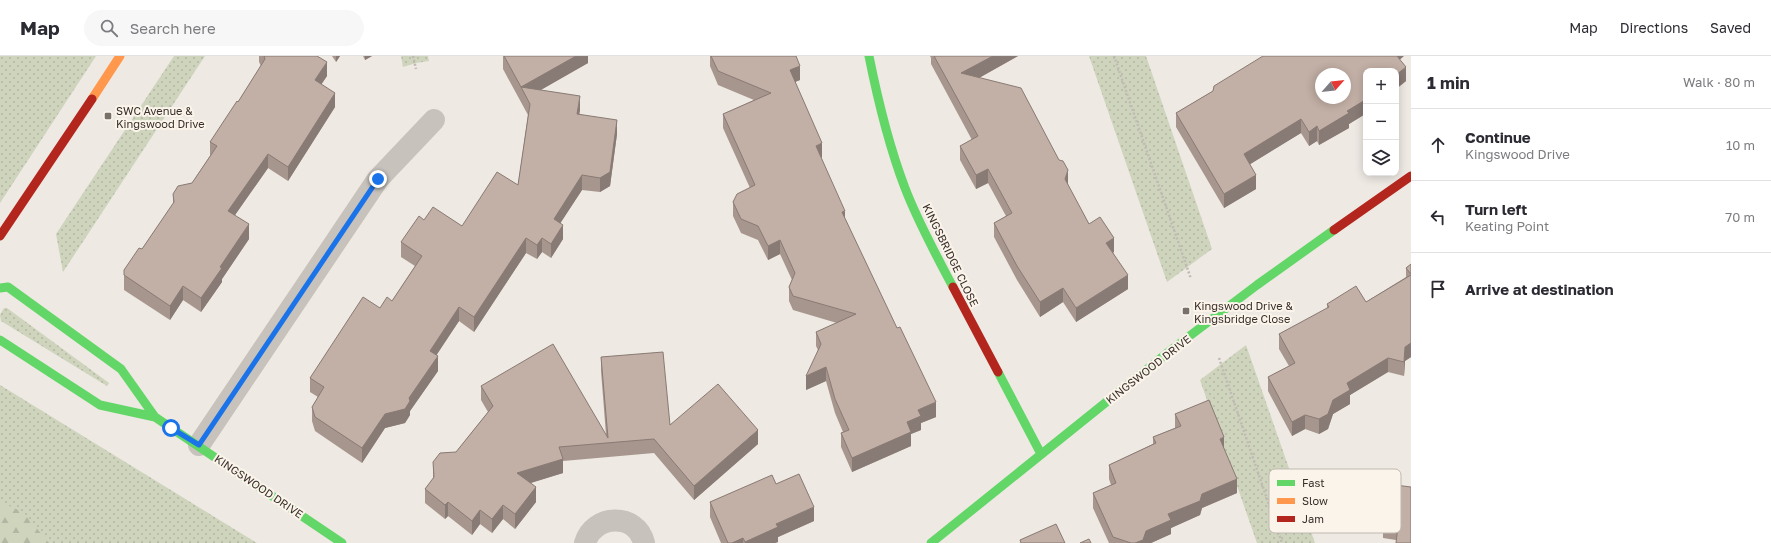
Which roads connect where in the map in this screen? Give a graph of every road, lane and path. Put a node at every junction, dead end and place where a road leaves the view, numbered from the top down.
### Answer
1 (120, 56) edge
2 (413, 56) edge
3 (869, 56) edge
4 (1114, 56) edge
5 (416, 69) dead end
6 (434, 120) dead end
7 (1411, 176) edge
8 (0, 236) edge
9 (1192, 279) dead end
10 (0, 288) edge
11 (0, 340) edge
12 (1219, 358) dead end
13 (155, 417) junction
14 (199, 445) junction
15 (1041, 454) junction
16 (1269, 505) edge
17 (1279, 533) edge
18 (342, 543) edge
19 (585, 543) edge
20 (644, 543) edge
21 (931, 543) edge
22 (1282, 543) edge

1 - 8 street
2 - 5 path
3 - 15 street, KINGSBRIDGE CLOSE
4 - 9 path
6 - 14 street
7 - 15 street, KINGSWOOD DRIVE
10 - 13 street, KINGSWOOD DRIVE
11 - 13 street, KINGSWOOD DRIVE
12 - 16 path
13 - 14 street, KINGSWOOD DRIVE
14 - 18 street, KINGSWOOD DRIVE
15 - 21 street, KINGSWOOD DRIVE
17 - 22 path
19 - 20 street

